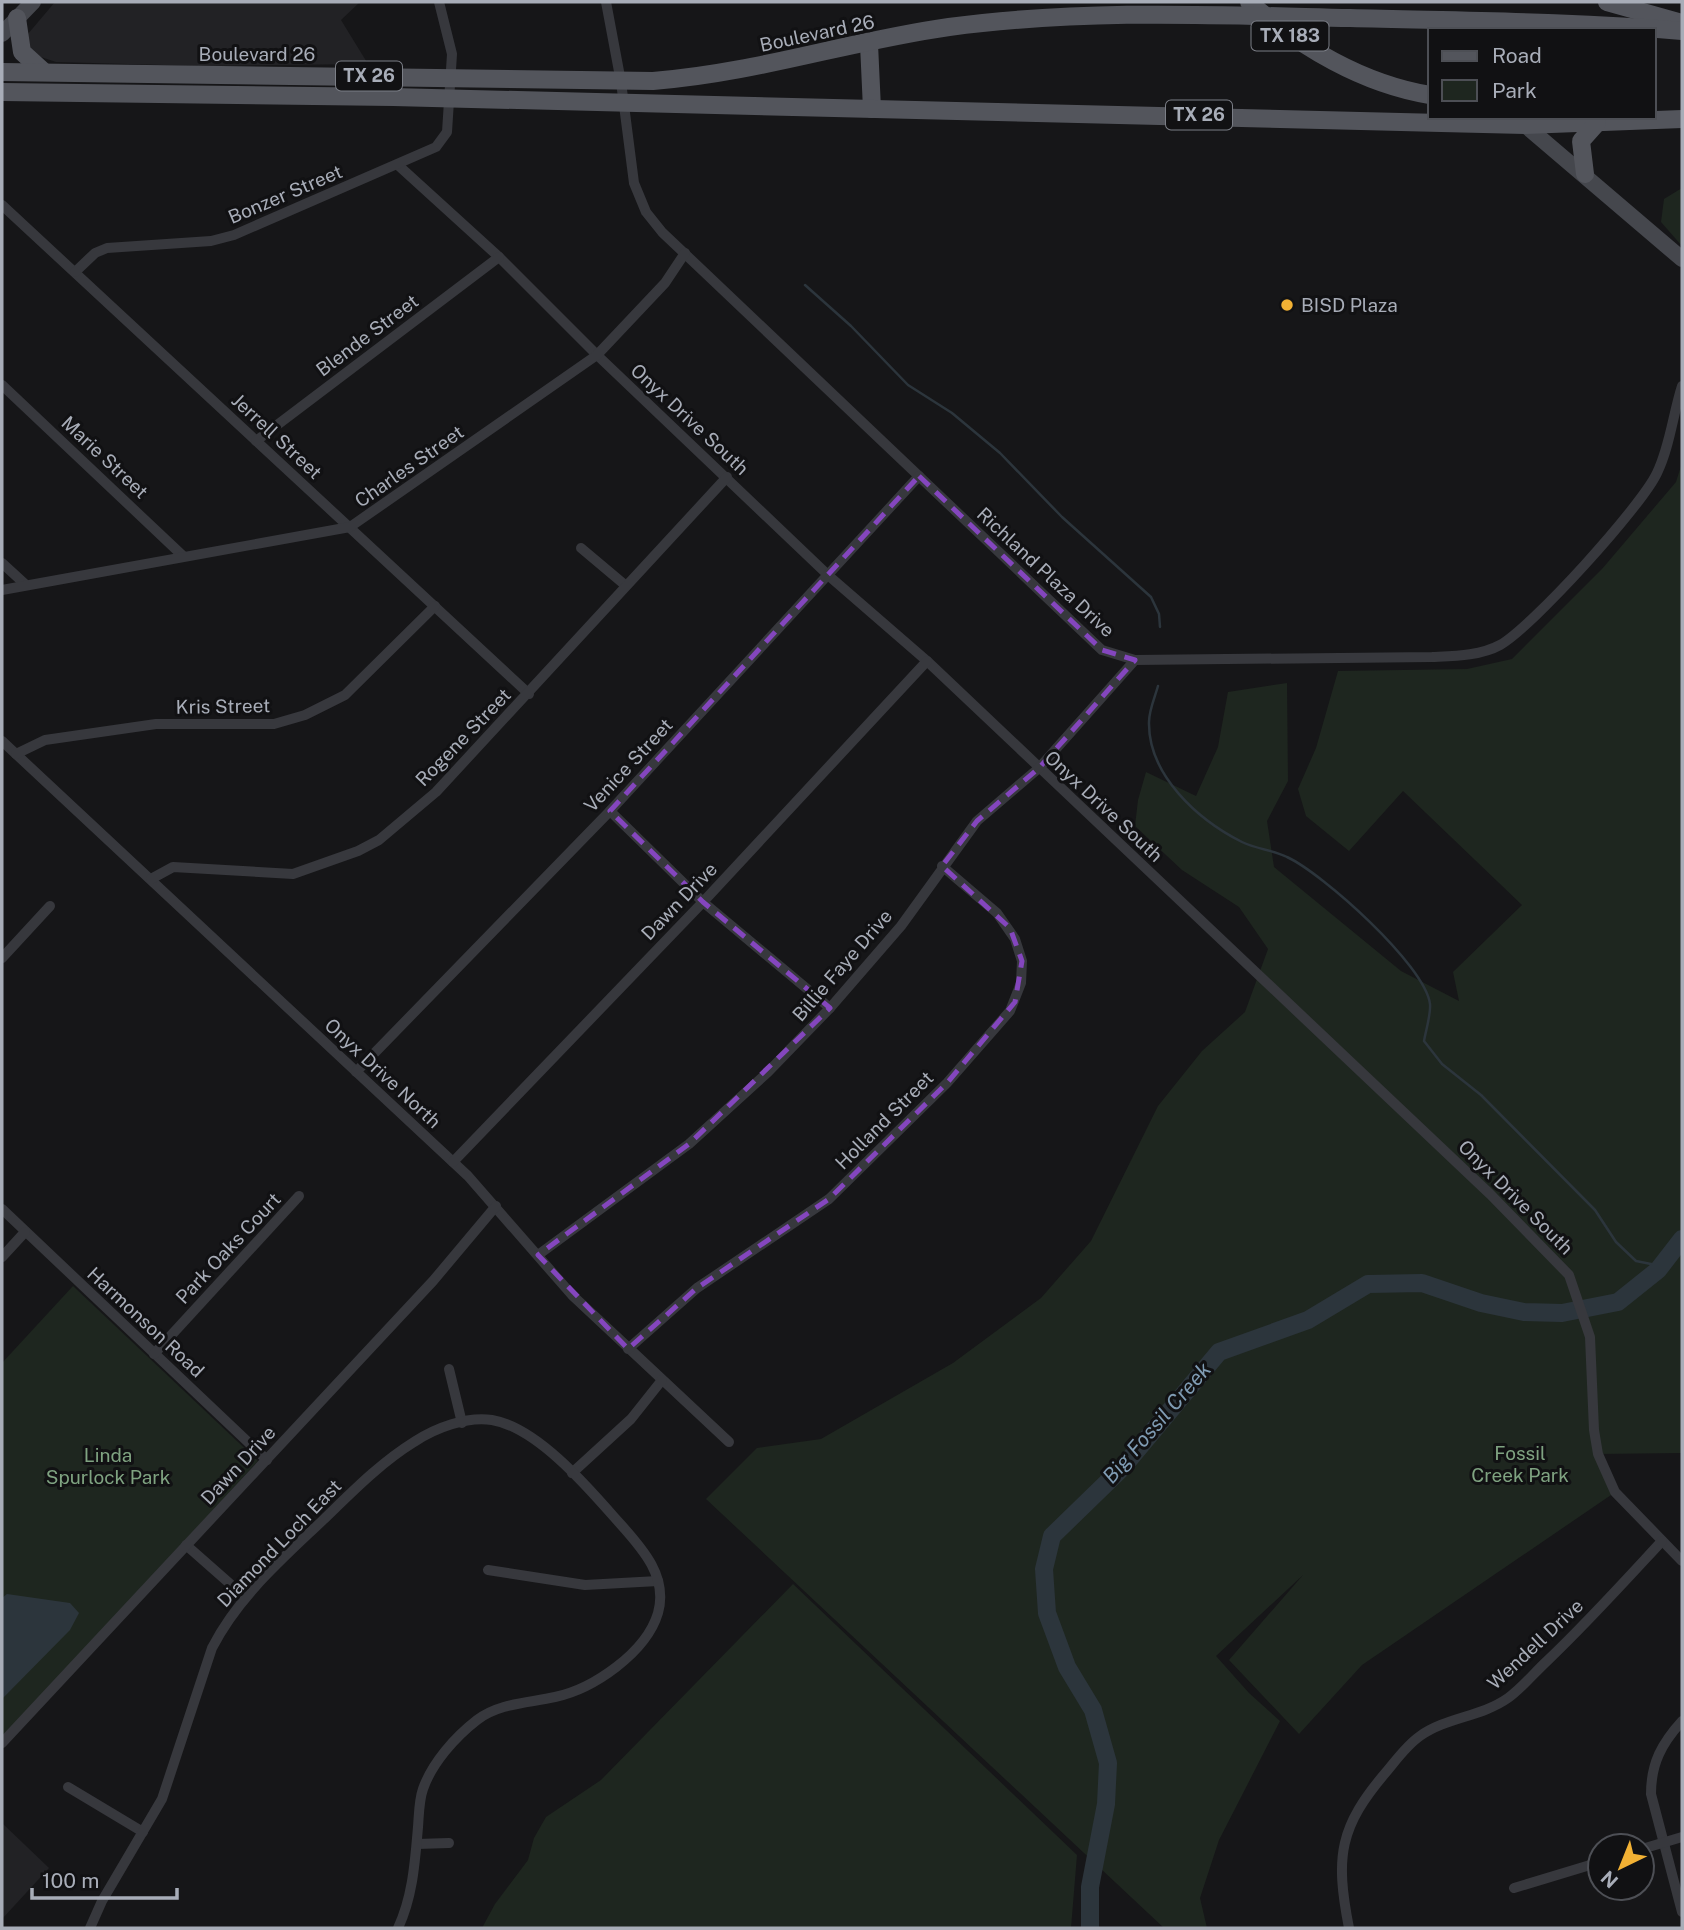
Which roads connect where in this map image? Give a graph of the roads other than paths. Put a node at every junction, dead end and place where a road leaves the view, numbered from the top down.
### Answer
1 (33, 2) edge
2 (439, 2) edge
3 (606, 2) edge
4 (1099, 2) edge
5 (1250, 2) edge
6 (1606, 2) edge
7 (1076, 15) junction
8 (17, 18) junction
9 (1682, 23) edge
10 (1647, 28) edge
11 (1656, 29) edge
12 (1682, 31) edge
13 (2, 33) edge
14 (869, 44) junction
15 (2, 72) edge
16 (44, 72) junction
17 (211, 75) junction
18 (452, 76) junction
19 (621, 82) junction
20 (3, 93) edge
21 (1428, 93) edge
22 (211, 95) junction
23 (448, 98) junction
24 (624, 102) junction
25 (872, 109) junction
26 (1656, 112) edge
27 (1682, 113) edge
28 (1682, 119) edge
29 (1597, 123) junction
30 (1525, 125) junction
31 (399, 166) junction
32 (1585, 174) junction
33 (2, 205) edge
34 (685, 253) junction
35 (499, 257) junction
36 (1682, 259) edge
37 (75, 272) junction
38 (597, 355) junction
39 (2, 384) edge
40 (1682, 386) edge
41 (256, 441) junction
42 (919, 476) junction
43 (727, 477) junction
44 (350, 527) junction
45 (581, 548) dead end
46 (183, 556) junction
47 (2, 563) edge
48 (829, 576) junction
49 (26, 585) junction
50 (625, 585) junction
51 (2, 590) edge
52 (435, 606) junction
53 (1135, 660) junction
54 (927, 662) junction
55 (529, 694) junction
56 (2, 741) edge
57 (16, 754) junction
58 (1039, 768) junction
59 (610, 811) junction
60 (942, 866) junction
61 (151, 879) junction
62 (703, 902) junction
63 (50, 906) dead end
64 (2, 958) edge
65 (830, 1008) junction
66 (356, 1072) junction
67 (453, 1161) junction
68 (299, 1196) dead end
69 (496, 1206) junction
70 (2, 1209) edge
71 (25, 1232) junction
72 (538, 1255) junction
73 (2, 1257) edge
74 (628, 1349) junction
75 (154, 1354) junction
76 (449, 1369) dead end
77 (662, 1380) junction
78 (462, 1423) junction
79 (729, 1443) dead end
80 (267, 1460) junction
81 (572, 1473) junction
82 (1662, 1541) junction
83 (186, 1545) junction
84 (1682, 1561) edge
85 (488, 1570) dead end
86 (658, 1581) junction
87 (245, 1597) junction
88 (1682, 1721) edge
89 (2, 1743) edge
90 (68, 1787) dead end
91 (143, 1832) junction
92 (1682, 1837) edge
93 (1663, 1842) junction
94 (449, 1843) dead end
95 (417, 1844) junction
96 (1656, 1844) edge
97 (1586, 1866) edge
98 (1514, 1888) dead end
99 (1682, 1912) edge
100 (90, 1928) edge
101 (398, 1928) edge
102 (1349, 1928) edge

1 - 8 main road
2 - 18 street, Bonzer Street
3 - 19 street, Richland Plaza Drive
4 - 7 main road
5 - 21 main road, TX 183
6 - 9 main road
7 - 10 main road, Boulevard 26 / TX 26
7 - 14 main road, Boulevard 26 / TX 26
8 - 13 main road
8 - 16 main road
11 - 12 main road, Boulevard 26 / TX 26
14 - 19 main road, Boulevard 26 / TX 26
14 - 25 main road
15 - 16 main road, Boulevard 26 / TX 26
16 - 17 main road, Boulevard 26 / TX 26
17 - 18 main road, Boulevard 26 / TX 26
17 - 22 main road
18 - 19 main road, Boulevard 26 / TX 26
18 - 23 street, Bonzer Street
19 - 24 street, Richland Plaza Drive
20 - 22 main road, TX 26
22 - 23 main road, TX 26
23 - 24 main road, TX 26
23 - 31 street, Bonzer Street
24 - 25 main road, TX 26
24 - 34 street, Richland Plaza Drive
25 - 30 main road, TX 26
26 - 27 main road
28 - 29 main road, TX 26
29 - 30 main road, TX 26
29 - 32 main road
30 - 32 main road
31 - 35 street, Onyx Drive South
31 - 37 street, Bonzer Street
32 - 36 main road
33 - 37 street, Jerrell Street
34 - 38 street, Charles Street
34 - 42 street, Richland Plaza Drive
35 - 38 street, Onyx Drive South
35 - 41 street, Blende Street
37 - 41 street, Jerrell Street
38 - 43 street, Onyx Drive South
38 - 44 street, Charles Street
39 - 46 street, Marie Street
40 - 53 street, Richland Plaza Drive
41 - 44 street, Jerrell Street
42 - 48 street, Venice Street
42 - 53 street, Richland Plaza Drive
43 - 48 street, Onyx Drive South
43 - 50 street, Rogene Street
44 - 46 street, Charles Street
44 - 52 street, Jerrell Street
45 - 50 street
46 - 49 street, Charles Street
47 - 49 street
48 - 54 street, Onyx Drive South
48 - 59 street, Venice Street
49 - 51 street, Charles Street
50 - 55 street, Rogene Street
52 - 55 street, Jerrell Street
52 - 57 street, Kris Street
53 - 58 street, Billie Faye Drive
54 - 58 street, Onyx Drive South
54 - 62 street, Dawn Drive
55 - 61 street, Rogene Street
56 - 57 street, Onyx Drive North
57 - 61 street, Onyx Drive North
58 - 60 street, Billie Faye Drive
58 - 82 street, Onyx Drive South
59 - 62 street
59 - 66 street, Venice Street
60 - 65 street, Billie Faye Drive
60 - 74 street, Holland Street
61 - 66 street, Onyx Drive North
62 - 65 street
62 - 67 street, Dawn Drive
63 - 64 street
65 - 72 street, Billie Faye Drive
66 - 67 street, Onyx Drive North
67 - 69 street, Onyx Drive North
68 - 75 street, Park Oaks Court
69 - 72 street, Onyx Drive North
69 - 80 street, Dawn Drive
70 - 71 street, Harmonson Road
71 - 73 street
71 - 75 street, Harmonson Road
72 - 74 street, Onyx Drive North
74 - 77 street, Onyx Drive North
75 - 80 street, Harmonson Road
76 - 78 street
77 - 79 street, Onyx Drive North
77 - 81 street
78 - 81 street, Diamond Loch East
78 - 87 street, Diamond Loch East
80 - 83 street, Dawn Drive
81 - 86 street, Diamond Loch East
82 - 84 street, Onyx Drive South
82 - 102 street, Wendell Drive
83 - 87 street
83 - 89 street, Dawn Drive
85 - 86 street
86 - 95 street
87 - 91 street, Diamond Loch East
88 - 93 street
90 - 91 street
91 - 100 street, Diamond Loch East
92 - 93 street
93 - 96 street
93 - 99 street
94 - 95 street
95 - 101 street
97 - 98 street

